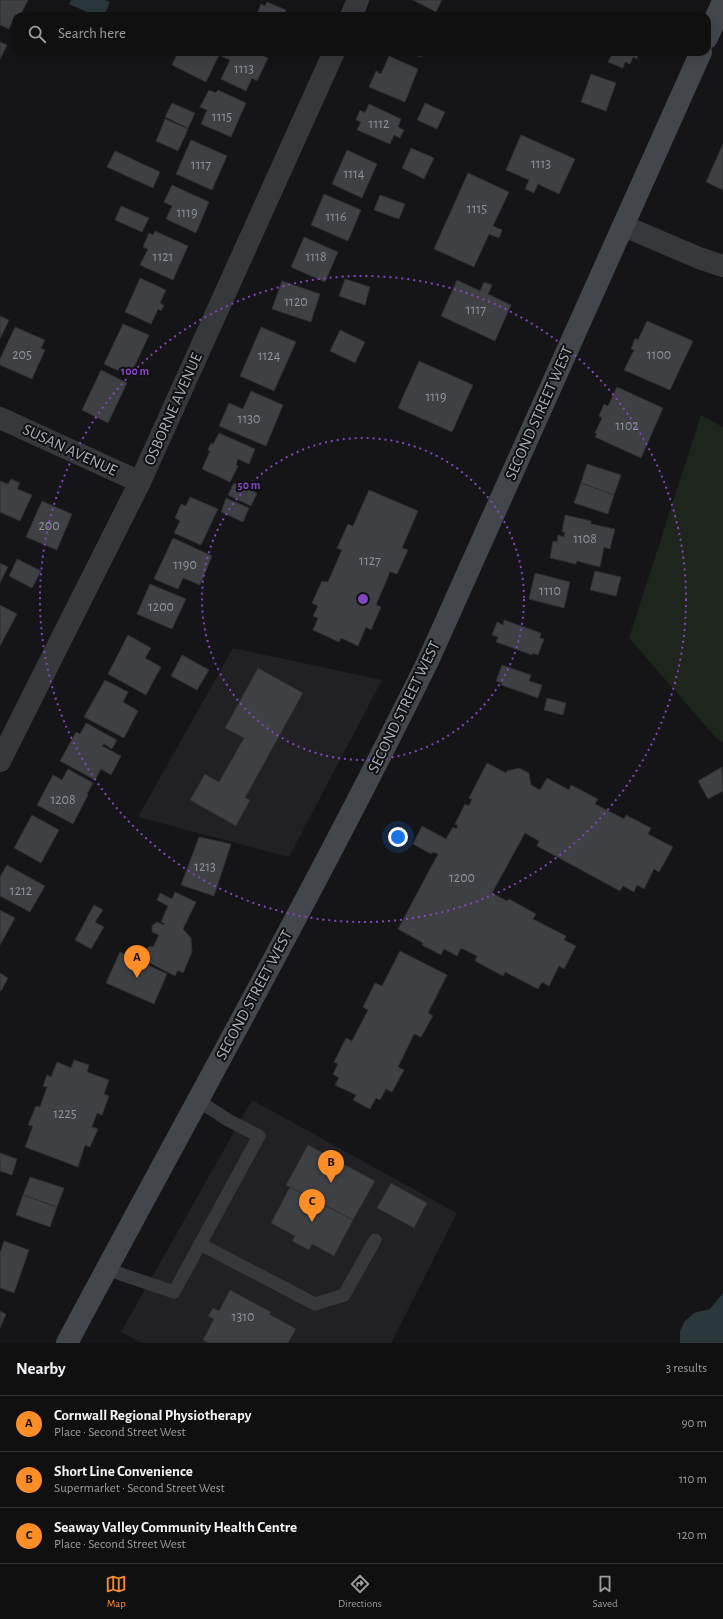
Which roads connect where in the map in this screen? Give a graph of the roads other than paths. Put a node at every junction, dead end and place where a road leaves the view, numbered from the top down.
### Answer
1 (358, 0) edge
2 (723, 1) edge
3 (352, 12) edge
4 (711, 29) edge
5 (332, 56) edge
6 (699, 56) edge
7 (624, 226) junction
8 (723, 266) edge
9 (0, 418) edge
10 (140, 482) junction
11 (0, 761) edge
12 (197, 1100) junction
13 (375, 1240) dead end
14 (200, 1244) junction
15 (106, 1269) junction
16 (66, 1343) edge

1 - 3 street
2 - 4 main road
5 - 10 street, OSBORNE AVENUE
6 - 7 main road, SECOND STREET WEST
7 - 8 street
7 - 12 main road, SECOND STREET WEST
9 - 10 street, SUSAN AVENUE
10 - 11 street, OSBORNE AVENUE
12 - 14 lane
12 - 15 main road, SECOND STREET WEST
13 - 14 lane
14 - 15 lane
15 - 16 main road, SECOND STREET WEST

